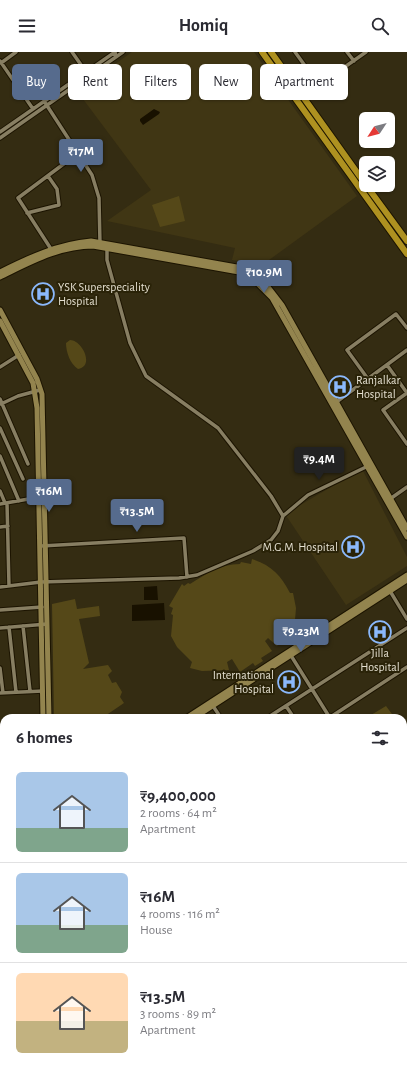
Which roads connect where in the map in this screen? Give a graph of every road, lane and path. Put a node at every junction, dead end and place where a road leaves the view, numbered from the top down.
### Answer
1 (16, 52) edge
2 (72, 52) edge
3 (123, 52) edge
4 (262, 52) edge
5 (271, 52) edge
6 (295, 52) edge
7 (347, 52) edge
8 (366, 52) edge
9 (110, 53) edge
10 (116, 57) junction
11 (354, 61) junction
12 (0, 62) edge
13 (80, 64) edge
14 (96, 64) edge
15 (280, 64) edge
16 (304, 64) edge
17 (348, 65) edge
18 (68, 84) edge
19 (307, 100) edge
20 (44, 101) junction
21 (297, 101) joint
22 (46, 106) junction
23 (33, 108) junction
24 (0, 132) edge
25 (0, 138) edge
26 (77, 154) junction
27 (359, 175) edge
28 (48, 176) junction
29 (371, 192) edge
30 (27, 213) junction
31 (407, 241) edge
32 (100, 245) junction
33 (107, 247) junction
34 (51, 249) junction
35 (407, 254) edge
36 (0, 272) edge
37 (0, 277) edge
38 (0, 310) edge
39 (0, 321) edge
40 (2, 328) edge
41 (407, 328) edge
42 (407, 350) edge
43 (18, 355) junction
44 (387, 365) junction
45 (0, 367) edge
46 (368, 379) junction
47 (34, 390) junction
48 (40, 390) junction
49 (407, 393) edge
50 (0, 399) edge
51 (334, 403) junction
52 (1, 404) edge
53 (0, 428) edge
54 (407, 444) edge
55 (0, 456) edge
56 (28, 464) dead end
57 (368, 466) junction
58 (23, 479) dead end
59 (407, 487) edge
60 (0, 491) edge
61 (42, 497) junction
62 (390, 499) junction
63 (19, 501) junction
64 (6, 503) junction
65 (0, 504) edge
66 (283, 516) junction
67 (0, 526) edge
68 (8, 526) junction
69 (407, 528) edge
70 (407, 537) edge
71 (43, 545) junction
72 (407, 575) edge
73 (187, 577) junction
74 (407, 580) edge
75 (44, 582) junction
76 (9, 586) junction
77 (0, 587) edge
78 (390, 591) junction
79 (42, 607) junction
80 (0, 610) edge
81 (407, 619) edge
82 (44, 624) junction
83 (23, 626) junction
84 (9, 627) junction
85 (0, 628) edge
86 (407, 628) edge
87 (290, 653) junction
88 (407, 667) edge
89 (0, 668) edge
90 (312, 689) junction
91 (30, 691) junction
92 (46, 691) junction
93 (16, 692) junction
94 (1, 693) edge
95 (213, 706) junction
96 (286, 706) junction
97 (43, 714) edge
98 (49, 714) edge
99 (192, 714) edge
100 (200, 714) edge
101 (218, 714) edge
102 (273, 714) edge
103 (291, 714) edge
104 (328, 714) edge
105 (336, 714) edge

1 - 12 street
2 - 13 street
3 - 10 street
4 - 21 highway
5 - 15 highway
6 - 16 street
7 - 11 street
8 - 11 street
9 - 10 street
9 - 14 street
10 - 22 street
11 - 17 street
12 - 23 street
18 - 20 street
19 - 27 highway
20 - 22 street
20 - 23 street
21 - 35 highway
22 - 25 street
22 - 26 street
23 - 24 street
26 - 28 street
26 - 32 street
28 - 30 street
28 - 30 street
29 - 31 highway
30 - 34 street
32 - 33 street
32 - 34 street
32 - 37 street
33 - 51 street
33 - 66 street
34 - 36 street
38 - 48 street
39 - 40 street
40 - 43 street
41 - 46 street
42 - 44 street
43 - 45 street
43 - 47 street
44 - 46 street
44 - 49 street
46 - 51 street
47 - 48 street
47 - 52 street
47 - 61 street
48 - 61 street
49 - 54 street
50 - 52 street
51 - 57 street
51 - 62 street
52 - 56 street
53 - 58 street
55 - 63 street
57 - 66 street
57 - 70 street
59 - 62 street
60 - 64 street
61 - 63 street
61 - 71 street
62 - 69 street
63 - 64 street
64 - 65 street
64 - 68 street
66 - 73 street
67 - 68 street
68 - 76 street
71 - 73 street
71 - 75 street
72 - 87 street
73 - 75 street
74 - 78 street
75 - 76 street
75 - 79 street
75 - 82 street
76 - 77 street
78 - 81 street
78 - 87 street
79 - 80 street
79 - 82 street
82 - 83 street
82 - 92 street
83 - 84 street
83 - 91 street
84 - 85 street
84 - 93 street
86 - 90 street
87 - 90 street
87 - 95 street
87 - 99 street
88 - 105 street
89 - 94 street
90 - 96 street
90 - 104 street
91 - 92 street
91 - 93 street
92 - 97 street
92 - 98 street
93 - 94 street
95 - 100 street
95 - 101 street
96 - 102 street
96 - 103 street

